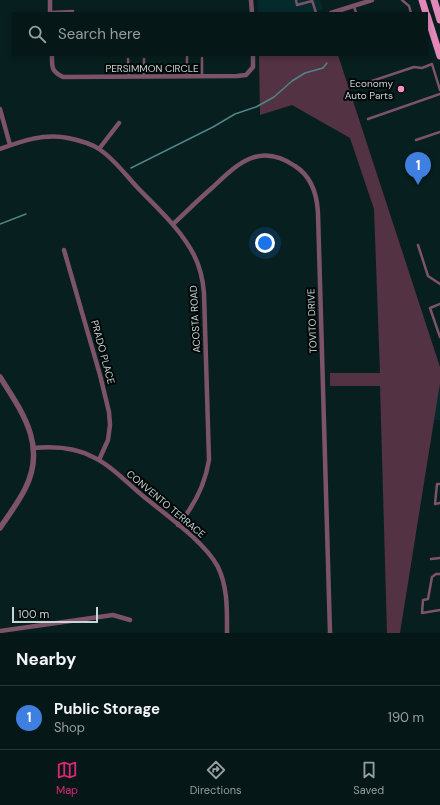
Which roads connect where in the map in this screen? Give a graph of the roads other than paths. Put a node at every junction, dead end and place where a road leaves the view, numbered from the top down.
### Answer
1 (50, 0) edge
2 (251, 0) edge
3 (296, 0) edge
4 (312, 0) edge
5 (372, 0) edge
6 (402, 0) edge
7 (422, 0) edge
8 (434, 0) edge
9 (357, 3) edge
10 (73, 11) dead end
11 (50, 12) edge
12 (252, 12) edge
13 (316, 12) edge
14 (333, 12) edge
15 (411, 12) edge
16 (426, 12) edge
17 (428, 17) edge
18 (440, 20) edge
19 (52, 56) edge
20 (253, 56) edge
21 (440, 56) edge
22 (187, 57) dead end
23 (128, 58) dead end
24 (202, 58) dead end
25 (144, 59) dead end
26 (440, 74) edge
27 (187, 76) junction
28 (202, 76) junction
29 (436, 76) junction
30 (129, 77) junction
31 (144, 77) junction
32 (439, 83) edge
33 (363, 84) dead end
34 (440, 90) edge
35 (440, 94) edge
36 (0, 109) edge
37 (368, 119) dead end
38 (118, 123) dead end
39 (440, 132) edge
40 (416, 140) dead end
41 (10, 145) junction
42 (0, 149) edge
43 (100, 149) junction
44 (172, 224) junction
45 (418, 245) dead end
46 (64, 250) dead end
47 (440, 284) edge
48 (440, 304) edge
49 (440, 337) edge
50 (0, 377) edge
51 (34, 448) junction
52 (99, 460) junction
53 (440, 484) edge
54 (440, 503) edge
55 (178, 524) junction
56 (0, 528) edge
57 (440, 558) edge
58 (431, 559) dead end
59 (440, 574) edge
60 (440, 610) edge
61 (130, 620) dead end
62 (0, 631) edge
63 (227, 633) edge
64 (330, 633) edge

1 - 11 street
2 - 12 street
3 - 4 lane
4 - 13 lane
5 - 9 street
6 - 15 lane
7 - 16 main road
8 - 18 main road
9 - 14 street
10 - 11 lane
17 - 21 main road
19 - 30 street, PERSIMMON CIRCLE
20 - 28 street, PERSIMMON CIRCLE
22 - 27 lane
23 - 30 lane
24 - 28 lane
25 - 31 lane
26 - 29 lane
27 - 28 street, PERSIMMON CIRCLE
27 - 31 street, PERSIMMON CIRCLE
29 - 32 lane
29 - 33 lane
30 - 31 street, PERSIMMON CIRCLE
32 - 34 lane
35 - 37 lane
36 - 41 street
38 - 43 street
39 - 40 lane
41 - 42 street, ACOSTA ROAD
41 - 43 street, ACOSTA ROAD
43 - 44 street, ACOSTA ROAD
44 - 55 street, ACOSTA ROAD
44 - 64 street, TOVITO DRIVE
45 - 47 lane
46 - 52 street, PRADO PLACE
48 - 49 lane
50 - 51 street
51 - 52 street, CONVENTO TERRACE
51 - 56 street
52 - 55 street, CONVENTO TERRACE
53 - 54 lane
55 - 63 street, CONVENTO TERRACE
57 - 58 lane
59 - 60 lane
61 - 62 street

